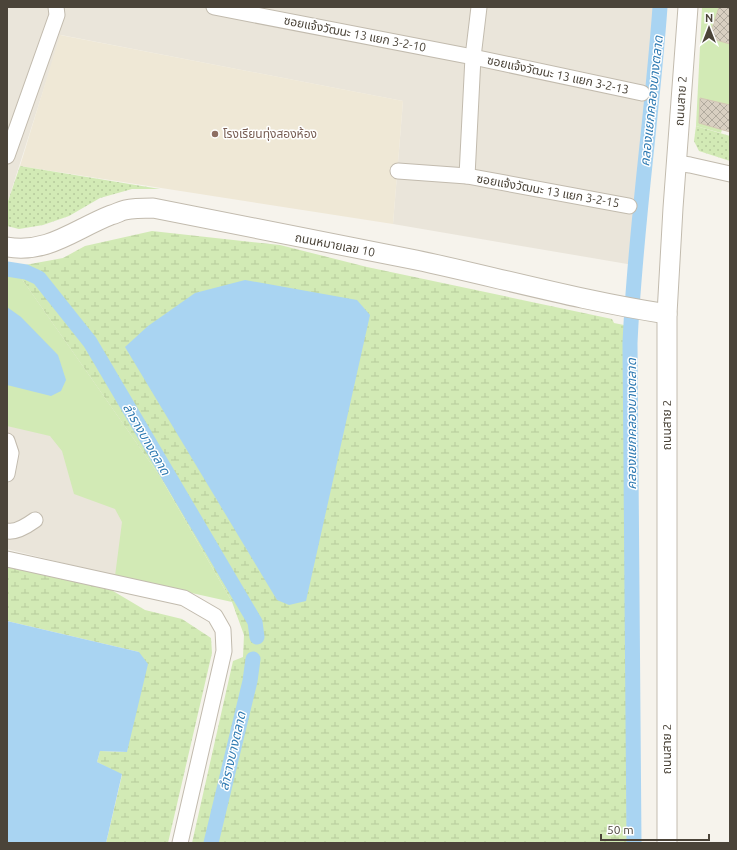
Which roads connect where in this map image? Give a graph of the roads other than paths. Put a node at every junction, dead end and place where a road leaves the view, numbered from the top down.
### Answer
1 (56, 7) edge
2 (214, 7) edge
3 (479, 7) edge
4 (688, 7) edge
5 (473, 57) junction
6 (642, 94) dead end
7 (7, 156) edge
8 (676, 164) junction
9 (398, 171) dead end
10 (730, 174) edge
11 (467, 176) junction
12 (629, 206) dead end
13 (7, 247) edge
14 (667, 314) junction
15 (7, 441) edge
16 (7, 474) edge
17 (35, 520) dead end
18 (7, 531) edge
19 (7, 559) edge
20 (180, 843) edge
21 (667, 843) edge

1 - 7 street
2 - 5 street, ซอยแจ้งวัฒนะ 13 แยก 3-2-10
3 - 5 street
4 - 8 street, ถนนสาย 2
5 - 6 street, ซอยแจ้งวัฒนะ 13 แยก 3-2-13
5 - 11 street
8 - 10 street
8 - 14 street, ถนนสาย 2
9 - 11 street, ซอยแจ้งวัฒนะ 13 แยก 3-2-15
11 - 12 street, ซอยแจ้งวัฒนะ 13 แยก 3-2-15
13 - 14 street, ถนนหมายเลข 10
14 - 21 street, ถนนสาย 2
15 - 16 street
17 - 18 street
19 - 20 street

